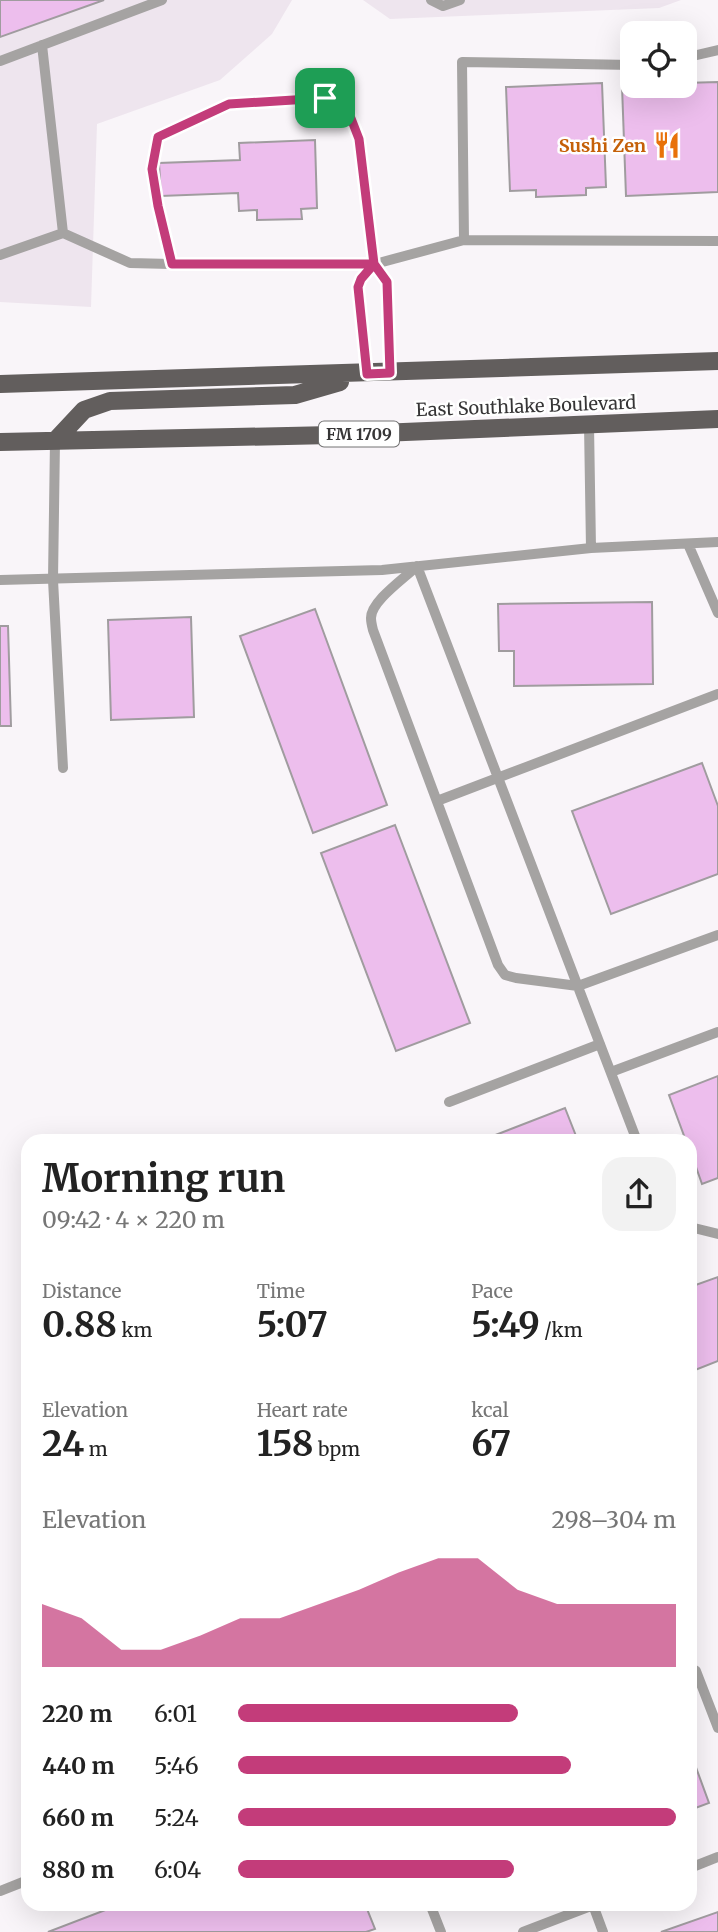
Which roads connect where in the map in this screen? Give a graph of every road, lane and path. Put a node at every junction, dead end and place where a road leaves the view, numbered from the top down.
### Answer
1 (162, 0) edge
2 (431, 0) edge
3 (460, 0) edge
4 (42, 45) junction
5 (718, 50) edge
6 (697, 55) edge
7 (0, 61) edge
8 (620, 65) edge
9 (63, 233) junction
10 (464, 240) junction
11 (718, 241) edge
12 (0, 255) edge
13 (172, 264) junction
14 (374, 264) junction
15 (718, 361) edge
16 (390, 373) junction
17 (367, 374) junction
18 (0, 384) edge
19 (718, 419) edge
20 (589, 425) junction
21 (55, 441) junction
22 (0, 443) edge
23 (718, 542) edge
24 (688, 544) junction
25 (591, 548) junction
26 (417, 566) junction
27 (0, 580) edge
28 (53, 580) junction
29 (718, 613) edge
30 (718, 694) edge
31 (63, 768) dead end
32 (498, 778) junction
33 (437, 801) junction
34 (718, 935) edge
35 (578, 986) junction
36 (718, 1032) edge
37 (600, 1044) junction
38 (611, 1072) junction
39 (449, 1102) dead end
40 (634, 1134) edge
41 (697, 1229) edge
42 (718, 1234) edge
43 (697, 1674) edge
44 (718, 1728) edge
45 (718, 1857) edge
46 (697, 1865) edge
47 (21, 1883) edge
48 (0, 1891) edge
49 (433, 1911) edge
50 (578, 1911) edge
51 (596, 1911) edge
52 (441, 1932) edge
53 (523, 1932) edge
54 (603, 1932) edge

1 - 4 lane
2 - 3 lane
4 - 7 lane
4 - 9 lane
5 - 6 lane
8 - 10 lane
9 - 12 lane
9 - 13 lane
10 - 11 lane
10 - 14 lane
13 - 14 lane
13 - 14 lane
14 - 16 lane
14 - 17 lane
15 - 16 main road
16 - 17 main road
17 - 18 main road
17 - 21 main road
19 - 20 main road, East Southlake Boulevard / FM 1709
20 - 21 main road, East Southlake Boulevard / FM 1709
20 - 25 lane
21 - 22 main road, East Southlake Boulevard / FM 1709
21 - 28 lane
23 - 24 lane
24 - 25 lane
24 - 29 lane
25 - 26 lane
26 - 28 lane
26 - 32 lane
26 - 33 lane
27 - 28 lane
28 - 31 lane
30 - 32 lane
32 - 33 lane
32 - 35 lane
33 - 35 lane
34 - 35 lane
35 - 37 lane
36 - 38 lane
37 - 38 lane
37 - 39 lane
38 - 40 lane
41 - 42 lane
43 - 44 lane
45 - 46 lane
47 - 48 lane
49 - 52 lane
50 - 53 lane
51 - 54 lane

